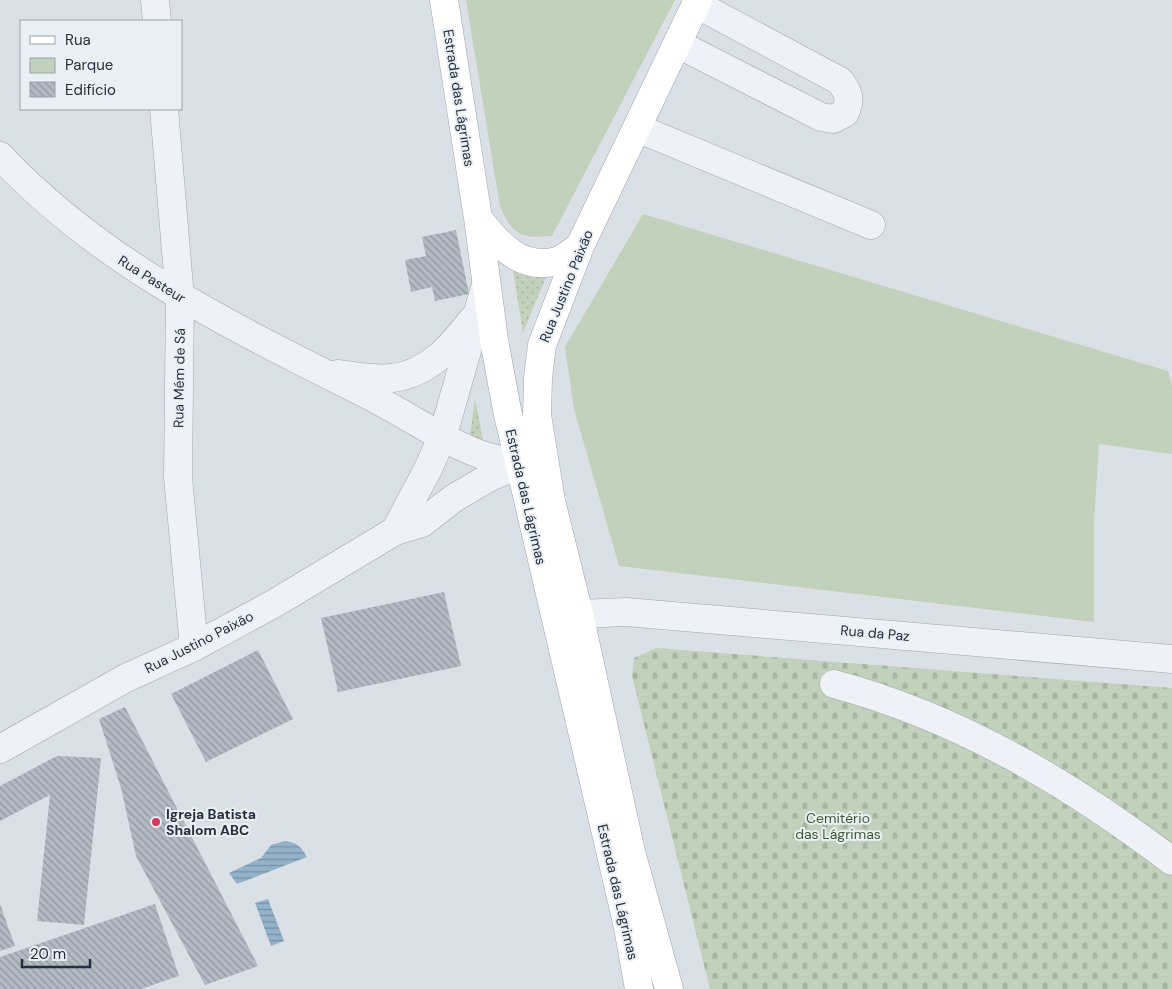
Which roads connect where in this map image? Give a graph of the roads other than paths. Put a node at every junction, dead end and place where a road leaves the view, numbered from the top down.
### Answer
1 (155, 0) edge
2 (444, 0) edge
3 (697, 2) edge
4 (157, 20) edge
5 (678, 44) junction
6 (164, 110) edge
7 (637, 128) junction
8 (0, 157) edge
9 (478, 218) junction
10 (872, 225) dead end
11 (580, 246) junction
12 (486, 284) junction
13 (180, 298) junction
14 (479, 311) junction
15 (323, 373) junction
16 (443, 435) junction
17 (531, 462) junction
18 (395, 531) junction
19 (579, 614) junction
20 (194, 647) junction
21 (1172, 659) edge
22 (834, 684) dead end
23 (0, 749) edge
24 (1172, 861) edge
25 (639, 989) edge
26 (669, 989) edge

1 - 4 street
2 - 9 main road, Estrada das Lágrimas
3 - 5 main road, Rua Justino Paixão
3 - 5 street
5 - 7 main road, Rua Justino Paixão
6 - 13 street, Rua Mém de Sá
7 - 10 street
7 - 11 main road, Rua Justino Paixão
8 - 13 street, Rua Pasteur
9 - 11 main road
9 - 12 main road, Estrada das Lágrimas
11 - 17 main road, Rua Justino Paixão
12 - 14 street
12 - 17 main road, Estrada das Lágrimas
13 - 15 street, Rua Pasteur
13 - 20 street, Rua Mém de Sá
14 - 15 street, Rua Pasteur
14 - 16 street
15 - 16 street, Rua Pasteur
16 - 17 street, Rua Pasteur
16 - 18 street
17 - 18 street, Rua Justino Paixão
17 - 19 main road, Estrada das Lágrimas
17 - 25 main road, Estrada das Lágrimas
18 - 20 street, Rua Justino Paixão
19 - 21 street, Rua da Paz
19 - 26 main road, Estrada das Lágrimas
20 - 23 street, Rua Justino Paixão
22 - 24 street

